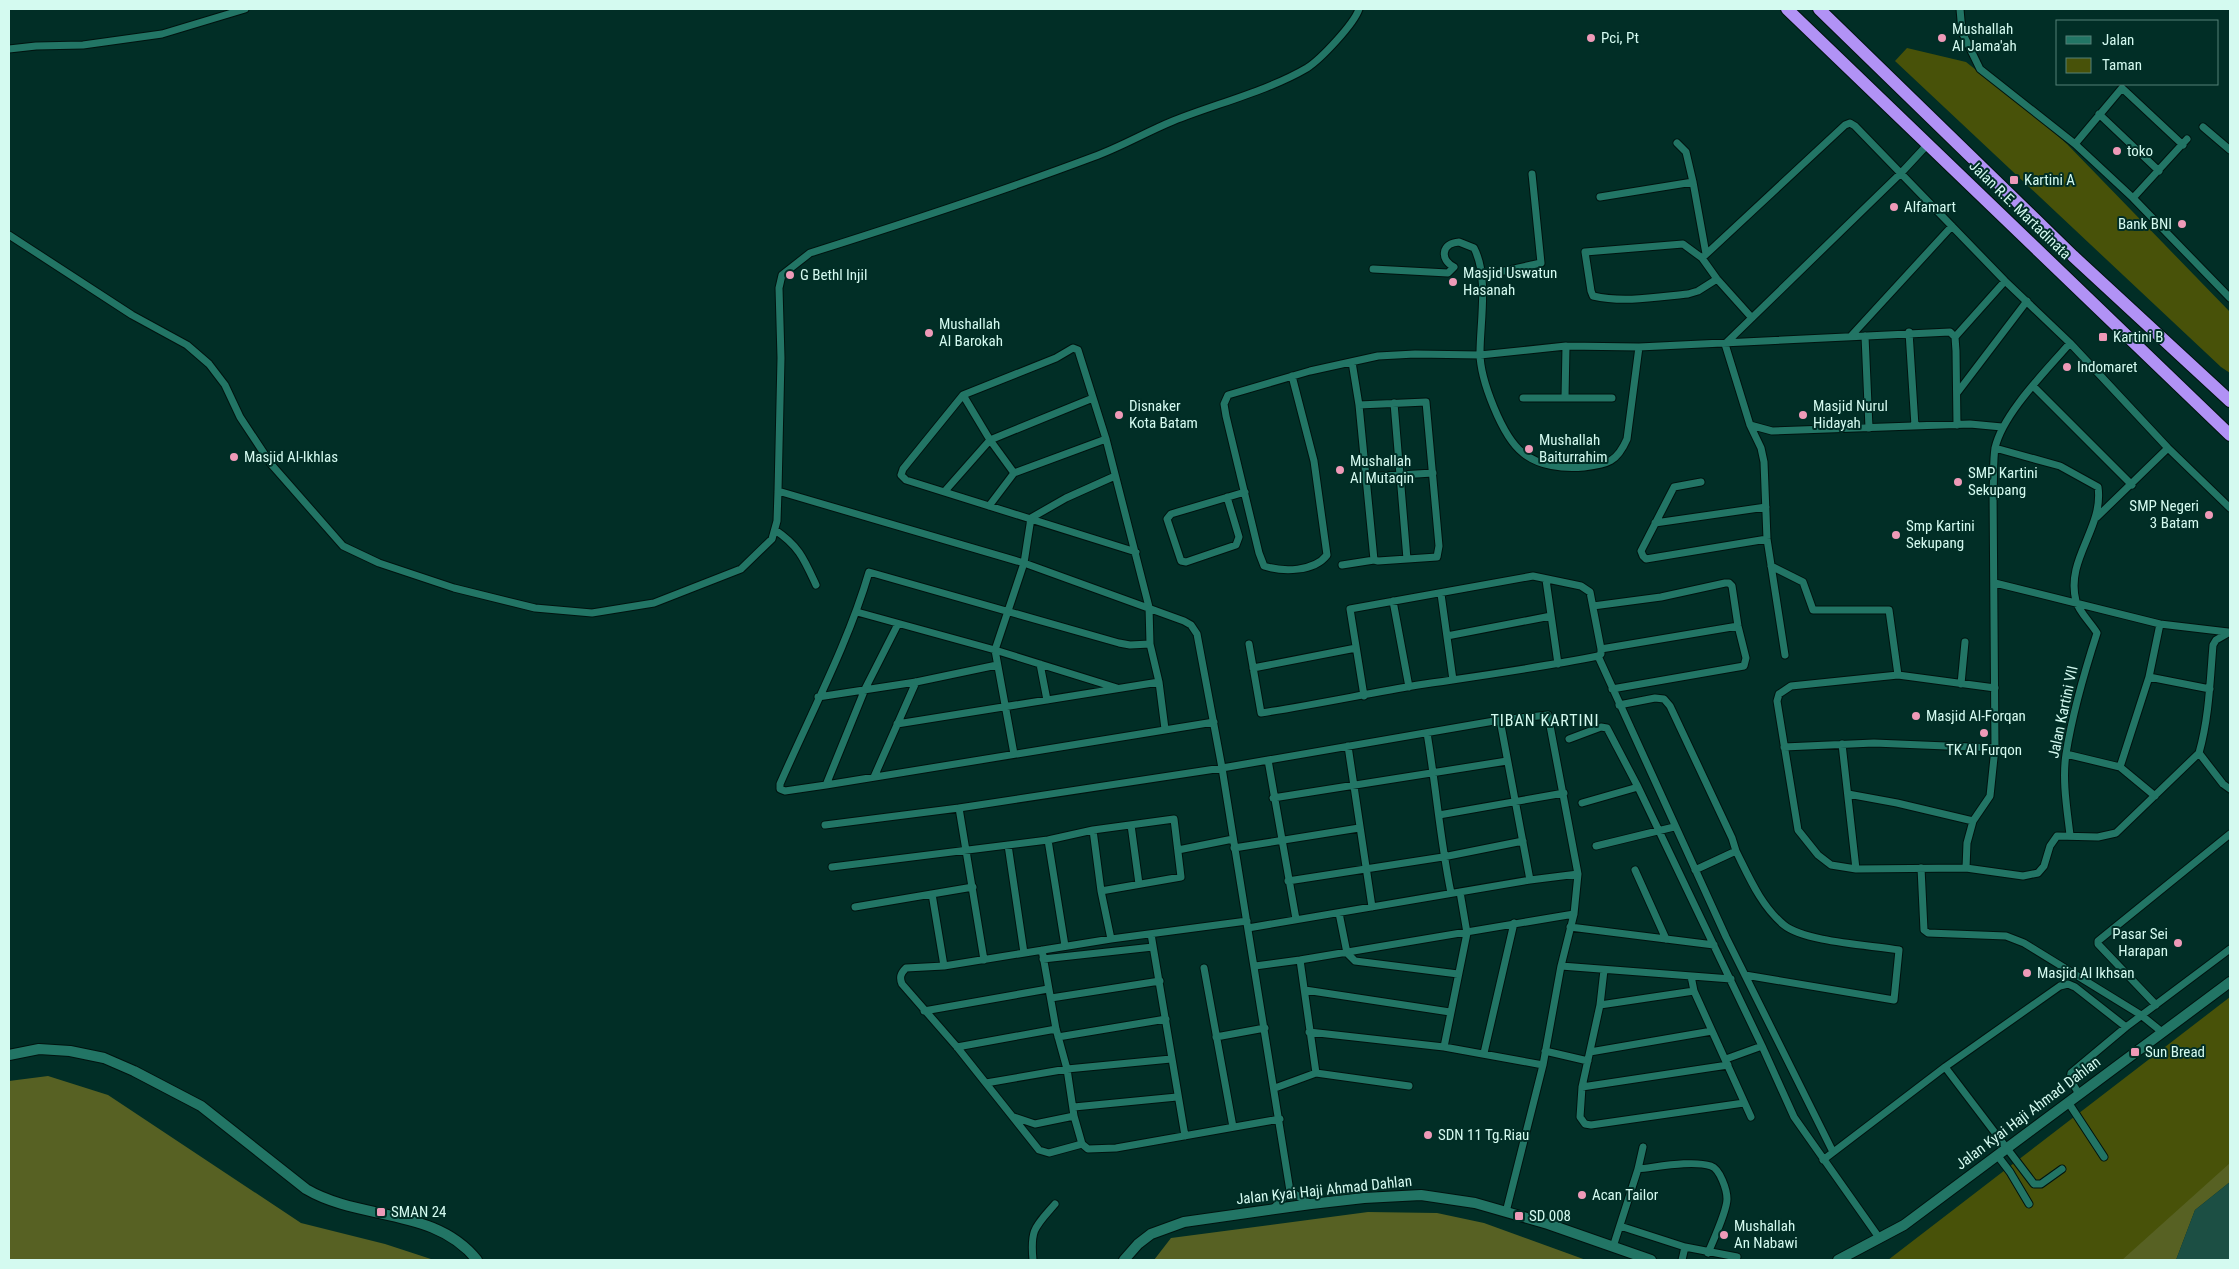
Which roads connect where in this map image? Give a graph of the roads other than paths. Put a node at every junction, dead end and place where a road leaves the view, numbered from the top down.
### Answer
1 (245, 9) edge
2 (1359, 9) edge
3 (1787, 9) edge
4 (1819, 9) edge
5 (1960, 9) edge
6 (9, 49) edge
7 (2100, 114) junction
8 (2203, 127) dead end
9 (1677, 143) dead end
10 (1928, 144) junction
11 (2075, 144) junction
12 (2230, 150) edge
13 (2158, 170) junction
14 (1902, 172) junction
15 (1532, 174) dead end
16 (1692, 182) junction
17 (1600, 197) dead end
18 (2133, 198) junction
19 (1952, 226) junction
20 (9, 236) edge
21 (1704, 256) junction
22 (2073, 256) junction
23 (1372, 269) dead end
24 (2060, 271) junction
25 (1480, 276) junction
26 (1717, 279) junction
27 (2005, 280) junction
28 (2230, 298) edge
29 (2026, 302) junction
30 (1752, 318) junction
31 (1909, 332) junction
32 (1850, 336) junction
33 (1865, 336) junction
34 (1955, 337) junction
35 (2070, 343) junction
36 (1725, 344) junction
37 (1566, 346) junction
38 (1639, 347) junction
39 (1480, 355) junction
40 (1352, 362) junction
41 (1292, 376) junction
42 (2033, 386) junction
43 (1957, 393) junction
44 (963, 395) junction
45 (1093, 398) junction
46 (1523, 398) dead end
47 (1565, 398) junction
48 (1612, 398) dead end
49 (2230, 401) edge
50 (1394, 403) junction
51 (1358, 405) junction
52 (1750, 425) junction
53 (1957, 425) junction
54 (1915, 426) junction
55 (2002, 427) junction
56 (1869, 428) junction
57 (2230, 435) edge
58 (1106, 439) junction
59 (990, 440) junction
60 (1995, 448) junction
61 (2168, 448) junction
62 (1014, 473) junction
63 (1433, 473) junction
64 (1401, 475) junction
65 (1115, 476) junction
66 (1366, 477) junction
67 (1701, 482) dead end
68 (2132, 485) junction
69 (944, 491) junction
70 (778, 492) junction
71 (1245, 492) junction
72 (1227, 497) junction
73 (989, 506) junction
74 (1766, 507) junction
75 (2230, 508) edge
76 (2097, 517) junction
77 (1031, 518) junction
78 (1655, 523) junction
79 (775, 530) junction
80 (1767, 539) junction
81 (1136, 552) junction
82 (1407, 559) junction
83 (1374, 560) junction
84 (1024, 564) junction
85 (1342, 566) dead end
86 (1771, 566) junction
87 (1546, 580) junction
88 (1995, 583) junction
89 (816, 584) dead end
90 (1441, 594) junction
91 (1394, 601) junction
92 (2076, 602) junction
93 (1593, 606) junction
94 (1149, 607) junction
95 (857, 612) junction
96 (1008, 612) junction
97 (1551, 616) junction
98 (898, 624) junction
99 (2160, 624) junction
100 (1738, 626) junction
101 (2229, 632) edge
102 (1447, 636) junction
103 (1965, 642) dead end
104 (1150, 644) junction
105 (1249, 644) dead end
106 (1356, 648) junction
107 (1601, 649) junction
108 (996, 650) junction
109 (1785, 655) dead end
110 (1598, 656) junction
111 (1040, 664) junction
112 (1558, 664) junction
113 (997, 665) junction
114 (1253, 668) junction
115 (1898, 674) junction
116 (2149, 678) junction
117 (1453, 680) junction
118 (916, 682) junction
119 (1159, 682) junction
120 (1961, 684) junction
121 (1409, 687) junction
122 (1116, 688) junction
123 (1996, 688) junction
124 (866, 689) junction
125 (1612, 689) junction
126 (2210, 689) junction
127 (1364, 696) junction
128 (818, 697) junction
129 (1047, 700) junction
130 (1619, 705) junction
131 (1006, 707) junction
132 (1500, 720) junction
133 (1214, 722) junction
134 (897, 724) junction
135 (1165, 729) junction
136 (1426, 733) junction
137 (1569, 738) dead end
138 (1842, 744) junction
139 (1348, 746) junction
140 (1784, 747) junction
141 (1995, 748) junction
142 (2199, 753) junction
143 (1014, 754) junction
144 (2066, 754) junction
145 (1268, 760) junction
146 (1508, 761) junction
147 (1222, 768) junction
148 (2120, 768) junction
149 (1434, 774) junction
150 (874, 777) junction
151 (826, 785) junction
152 (1354, 787) junction
153 (1638, 787) junction
154 (2230, 789) edge
155 (1564, 793) junction
156 (1848, 794) junction
157 (2155, 796) junction
158 (1273, 798) junction
159 (1516, 802) junction
160 (1582, 803) dead end
161 (959, 808) junction
162 (1439, 815) junction
163 (1973, 821) junction
164 (825, 825) dead end
165 (1131, 825) junction
166 (1674, 827) junction
167 (1359, 828) junction
168 (1093, 830) junction
169 (1658, 830) junction
170 (2230, 834) edge
171 (2070, 835) junction
172 (1233, 838) junction
173 (1048, 840) junction
174 (1281, 840) junction
175 (1523, 841) junction
176 (1008, 845) junction
177 (1596, 846) dead end
178 (1234, 848) junction
179 (1178, 850) junction
180 (967, 851) junction
181 (1736, 851) junction
182 (1443, 857) junction
183 (832, 867) dead end
184 (1365, 868) junction
185 (1921, 868) junction
186 (1966, 868) junction
187 (1856, 869) junction
188 (1635, 870) dead end
189 (1695, 870) junction
190 (1578, 874) junction
191 (1530, 880) junction
192 (1288, 881) junction
193 (1139, 884) junction
194 (973, 887) junction
195 (1101, 891) junction
196 (1460, 892) junction
197 (932, 894) junction
198 (1451, 894) junction
199 (855, 907) dead end
200 (1372, 907) junction
201 (1339, 913) junction
202 (1574, 914) junction
203 (1296, 919) junction
204 (1247, 924) junction
205 (1514, 924) junction
206 (1570, 927) junction
207 (1467, 933) junction
208 (1151, 934) junction
209 (1111, 939) junction
210 (1666, 939) junction
211 (1714, 944) junction
212 (1065, 946) junction
213 (1153, 947) junction
214 (2230, 949) edge
215 (1042, 950) junction
216 (1024, 953) junction
217 (1347, 953) junction
218 (1043, 959) junction
219 (984, 960) junction
220 (1300, 960) junction
221 (944, 966) junction
222 (1255, 966) junction
223 (1561, 966) junction
224 (1204, 968) dead end
225 (1604, 970) junction
226 (1458, 974) junction
227 (1745, 975) junction
228 (1692, 976) junction
229 (1731, 979) junction
230 (1160, 981) junction
231 (2230, 982) edge
232 (1048, 988) junction
233 (1304, 990) junction
234 (1694, 991) junction
235 (1051, 998) junction
236 (1600, 1004) junction
237 (2156, 1005) junction
238 (924, 1011) junction
239 (1450, 1012) junction
240 (2141, 1015) junction
241 (1166, 1019) junction
242 (2126, 1027) junction
243 (1265, 1028) junction
244 (1056, 1029) junction
245 (1712, 1031) junction
246 (1309, 1032) junction
247 (2162, 1032) junction
248 (1058, 1037) junction
249 (1216, 1037) junction
250 (1762, 1046) junction
251 (956, 1047) junction
252 (1444, 1047) junction
253 (1545, 1051) junction
254 (1590, 1052) junction
255 (1484, 1054) junction
256 (9, 1055) edge
257 (1171, 1060) junction
258 (1588, 1061) junction
259 (1727, 1062) junction
260 (1543, 1065) junction
261 (1945, 1067) junction
262 (1067, 1069) junction
263 (1316, 1073) junction
264 (986, 1083) junction
265 (1409, 1086) dead end
266 (1582, 1087) junction
267 (1275, 1088) junction
268 (2080, 1094) junction
269 (1177, 1097) junction
270 (2068, 1102) junction
271 (1744, 1103) junction
272 (1074, 1107) junction
273 (1010, 1114) junction
274 (1074, 1116) junction
275 (1751, 1117) dead end
276 (1280, 1119) junction
277 (1233, 1127) junction
278 (1184, 1136) junction
279 (1082, 1144) junction
280 (1643, 1147) dead end
281 (2007, 1148) junction
282 (1833, 1152) junction
283 (1996, 1155) junction
284 (2104, 1157) dead end
285 (1823, 1160) junction
286 (1638, 1169) junction
287 (2062, 1170) dead end
288 (1290, 1191) junction
289 (1055, 1204) dead end
290 (1311, 1204) junction
291 (2029, 1204) dead end
292 (1273, 1209) junction
293 (1506, 1212) junction
294 (1620, 1226) junction
295 (1880, 1239) junction
296 (1613, 1247) junction
297 (1685, 1247) junction
298 (1708, 1253) junction
299 (1737, 1258) dead end
300 (477, 1260) edge
301 (1033, 1260) edge
302 (1124, 1260) edge
303 (1651, 1260) edge
304 (1682, 1260) edge
305 (1838, 1260) edge

1 - 6 street
2 - 70 street
3 - 10 highway, Jalan R.E. Martadinata
4 - 22 highway, Jalan R.E. Martadinata
5 - 11 street
7 - 11 street
7 - 13 street
7 - 13 street
8 - 12 street
9 - 16 street
10 - 14 street
10 - 24 highway, Jalan R.E. Martadinata
11 - 18 street
13 - 18 street
14 - 19 street
14 - 21 street
14 - 30 street
15 - 25 street
16 - 17 street
16 - 21 street
18 - 28 street
19 - 27 street
19 - 32 street
20 - 79 street
21 - 26 street
21 - 26 street
22 - 24 highway
22 - 49 highway, Jalan R.E. Martadinata
23 - 25 street
24 - 57 highway, Jalan R.E. Martadinata
25 - 39 street
26 - 30 street
27 - 29 street
27 - 34 street
29 - 35 street
29 - 43 street
30 - 36 street
31 - 33 street
31 - 34 street
31 - 54 street
32 - 33 street
32 - 36 street
33 - 56 street
34 - 43 street
35 - 42 street
35 - 61 street
36 - 38 street
36 - 52 street
37 - 38 street
37 - 39 street
37 - 47 street
38 - 39 street
39 - 40 street
40 - 41 street
40 - 51 street
41 - 71 street
41 - 71 street
42 - 55 street
42 - 68 street
43 - 53 street
44 - 45 street
44 - 59 street
44 - 69 street
45 - 58 street
45 - 59 street
46 - 47 street
47 - 48 street
50 - 51 street
50 - 63 street
50 - 64 street
51 - 66 street
52 - 56 street
52 - 74 street
53 - 54 street
53 - 55 street
54 - 56 street
55 - 60 street
58 - 62 street
58 - 65 street
59 - 62 street
59 - 69 street
60 - 76 street
60 - 88 street
61 - 68 street
61 - 75 street
62 - 73 street
63 - 64 street
63 - 82 street
64 - 66 street
64 - 82 street
65 - 77 street
65 - 81 street
66 - 83 street
67 - 78 street
68 - 76 street
69 - 73 street
70 - 79 street
70 - 84 street
71 - 72 street
72 - 72 street
73 - 77 street
74 - 78 street
74 - 80 street
76 - 92 street
77 - 81 street
77 - 84 street
78 - 80 street
79 - 89 street
80 - 86 street
81 - 94 street
82 - 83 street
83 - 85 street
84 - 94 street
84 - 96 street
86 - 109 street
86 - 115 street
87 - 90 street
87 - 93 street
87 - 97 street
88 - 92 street
88 - 123 street
90 - 91 street
90 - 102 street
91 - 106 street
91 - 121 street
92 - 99 street
92 - 144 street, Jalan Kartini VII
93 - 100 street
93 - 107 street
94 - 104 street
94 - 133 street
95 - 96 street
95 - 98 street
95 - 128 street
96 - 104 street
96 - 108 street
97 - 102 street
97 - 112 street
98 - 108 street
98 - 124 street
99 - 101 street
99 - 116 street
100 - 107 street
100 - 125 street
101 - 126 street
102 - 117 street
103 - 120 street
104 - 119 street
105 - 114 street
106 - 114 street
106 - 127 street
107 - 110 street
108 - 111 street
108 - 113 street
110 - 112 street
110 - 125 street
111 - 122 street
111 - 129 street
112 - 117 street
113 - 118 street
113 - 131 street
114 - 127 street
115 - 120 street
115 - 140 street
116 - 126 street
116 - 148 street
117 - 121 street
118 - 124 street
118 - 134 street
119 - 122 street
119 - 135 street
120 - 123 street
121 - 127 street
122 - 129 street
123 - 141 street
124 - 128 street
124 - 151 street
125 - 130 street
126 - 142 street
128 - 151 street
129 - 131 street
130 - 166 street
130 - 181 street
131 - 134 street
131 - 143 street
132 - 136 street
132 - 146 street
132 - 155 street
133 - 135 street
133 - 147 street
134 - 150 street
135 - 143 street
136 - 139 street
136 - 149 street
137 - 153 street
138 - 140 street
138 - 141 street
138 - 156 street
139 - 145 street
139 - 152 street
140 - 187 street
141 - 163 street
142 - 154 street
142 - 157 street
143 - 150 street
144 - 148 street
144 - 171 street, Jalan Kartini VII
145 - 147 street
145 - 158 street
146 - 149 street
146 - 159 street
147 - 161 street
147 - 172 street
148 - 157 street
149 - 152 street
149 - 162 street
150 - 151 street
152 - 158 street
152 - 167 street
153 - 160 street
153 - 169 street
155 - 159 street
155 - 190 street
156 - 163 street
156 - 187 street
157 - 171 street
158 - 174 street
159 - 162 street
159 - 175 street
161 - 164 street
161 - 180 street
162 - 182 street
163 - 186 street
165 - 168 street
165 - 179 street
165 - 193 street
166 - 169 street
166 - 189 street
167 - 174 street
167 - 184 street
168 - 173 street
168 - 195 street
169 - 177 street
169 - 211 street
170 - 237 street
171 - 186 street
172 - 178 street
172 - 179 street
173 - 176 street
173 - 212 street
174 - 178 street
174 - 192 street
175 - 182 street
175 - 191 street
176 - 180 street
176 - 216 street
178 - 204 street
179 - 193 street
180 - 183 street
180 - 194 street
181 - 189 street
181 - 227 street
182 - 184 street
182 - 198 street
184 - 192 street
184 - 200 street
185 - 186 street
185 - 187 street
185 - 240 street
188 - 210 street
189 - 227 street
190 - 191 street
190 - 202 street
191 - 196 street
192 - 203 street
193 - 195 street
194 - 197 street
194 - 219 street
195 - 209 street
196 - 198 street
196 - 207 street
197 - 199 street
197 - 221 street
198 - 200 street
200 - 201 street
201 - 203 street
201 - 217 street
202 - 205 street
202 - 206 street
203 - 204 street
204 - 208 street
204 - 222 street
205 - 207 street
205 - 255 street
206 - 210 street
206 - 223 street
207 - 217 street
207 - 226 street
208 - 209 street
208 - 213 street
209 - 212 street
210 - 211 street
211 - 229 street
212 - 215 street
213 - 218 street
213 - 230 street
214 - 237 street
215 - 216 street
215 - 218 street
216 - 219 street
217 - 220 street
217 - 226 street
218 - 232 street
219 - 221 street
220 - 222 street
220 - 233 street
221 - 238 street
222 - 243 street
223 - 225 street
223 - 253 street
224 - 249 street
225 - 228 street
225 - 236 street
226 - 239 street
227 - 282 street
228 - 229 street
228 - 234 street
229 - 250 street
230 - 235 street
230 - 241 street
231 - 247 main road, Jalan Kyai Haji Ahmad Dahlan
232 - 235 street
232 - 238 street
233 - 239 street
233 - 246 street
234 - 236 street
234 - 245 street
235 - 244 street
236 - 254 street
237 - 240 street
238 - 251 street
239 - 252 street
240 - 242 street
240 - 247 street
241 - 248 street
241 - 257 street
242 - 261 street
242 - 268 street
243 - 249 street
243 - 267 street
244 - 248 street
244 - 251 street
245 - 254 street
245 - 259 street
246 - 252 street
246 - 263 street
247 - 268 main road, Jalan Kyai Haji Ahmad Dahlan
248 - 262 street
249 - 277 street
250 - 259 street
250 - 285 street
251 - 264 street
252 - 255 street
253 - 258 street
253 - 260 street
254 - 258 street
255 - 260 street
256 - 300 main road
257 - 262 street
257 - 269 street
258 - 266 street
259 - 266 street
259 - 271 street
260 - 293 street
261 - 281 street
261 - 282 street
262 - 264 street
262 - 272 street
263 - 265 street
263 - 267 street
264 - 273 street
266 - 271 street
267 - 276 street
268 - 270 main road, Jalan Kyai Haji Ahmad Dahlan
269 - 272 street
269 - 278 street
270 - 281 main road, Jalan Kyai Haji Ahmad Dahlan
270 - 284 street
271 - 275 street
272 - 274 street
273 - 274 street
273 - 279 street
274 - 279 street
276 - 277 street
276 - 288 street
277 - 278 street
278 - 279 street
280 - 286 street
281 - 283 main road, Jalan Kyai Haji Ahmad Dahlan
281 - 287 street
282 - 285 street
283 - 291 street
283 - 295 main road, Jalan Kyai Haji Ahmad Dahlan
285 - 295 street
286 - 294 street
286 - 298 street
288 - 290 street
288 - 292 street
289 - 301 street
290 - 292 main road, Jalan Kyai Haji Ahmad Dahlan
290 - 293 main road, Jalan Kyai Haji Ahmad Dahlan
292 - 302 main road, Jalan Kyai Haji Ahmad Dahlan
293 - 296 main road, Jalan Kyai Haji Ahmad Dahlan
294 - 296 street
294 - 297 street
295 - 305 main road, Jalan Kyai Haji Ahmad Dahlan
296 - 303 main road, Jalan Kyai Haji Ahmad Dahlan
297 - 298 street
297 - 304 street
298 - 299 street

